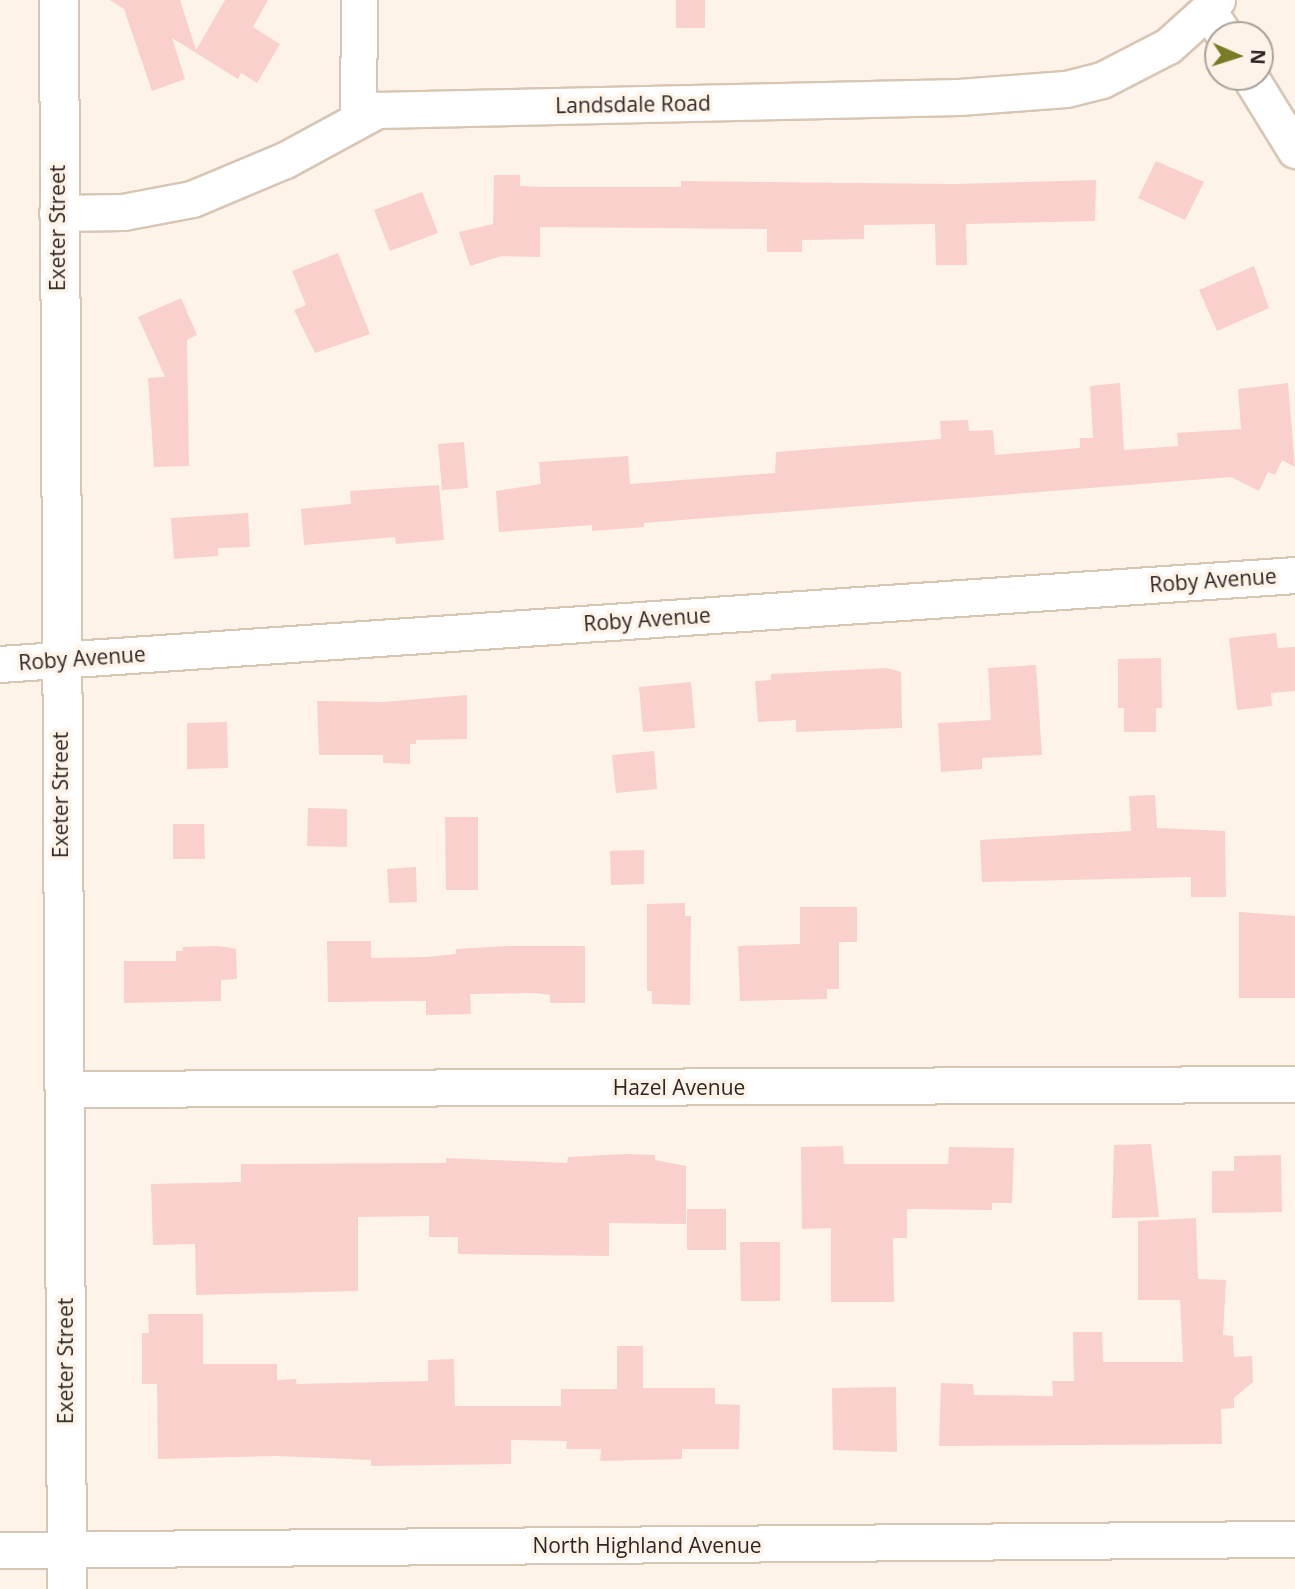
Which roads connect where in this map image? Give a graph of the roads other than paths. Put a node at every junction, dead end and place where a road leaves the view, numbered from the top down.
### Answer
1 (59, 0) edge
2 (359, 0) edge
3 (1216, 15) edge
4 (1259, 91) edge
5 (358, 117) junction
6 (1295, 150) edge
7 (57, 213) junction
8 (1295, 575) edge
9 (60, 660) junction
10 (0, 664) edge
11 (1295, 1084) edge
12 (62, 1090) junction
13 (1295, 1539) edge
14 (66, 1549) junction
15 (0, 1550) edge
16 (66, 1589) edge

1 - 7 street, Exeter Street
2 - 5 street
3 - 5 street, Landsdale Road
4 - 6 street
5 - 7 street, Landsdale Road
7 - 9 street, Exeter Street
8 - 9 street, Roby Avenue
9 - 10 street, Roby Avenue
9 - 12 street, Exeter Street
11 - 12 street, Hazel Avenue
12 - 14 street, Exeter Street
13 - 14 street, North Highland Avenue
14 - 15 street, North Highland Avenue
14 - 16 street, Exeter Street

